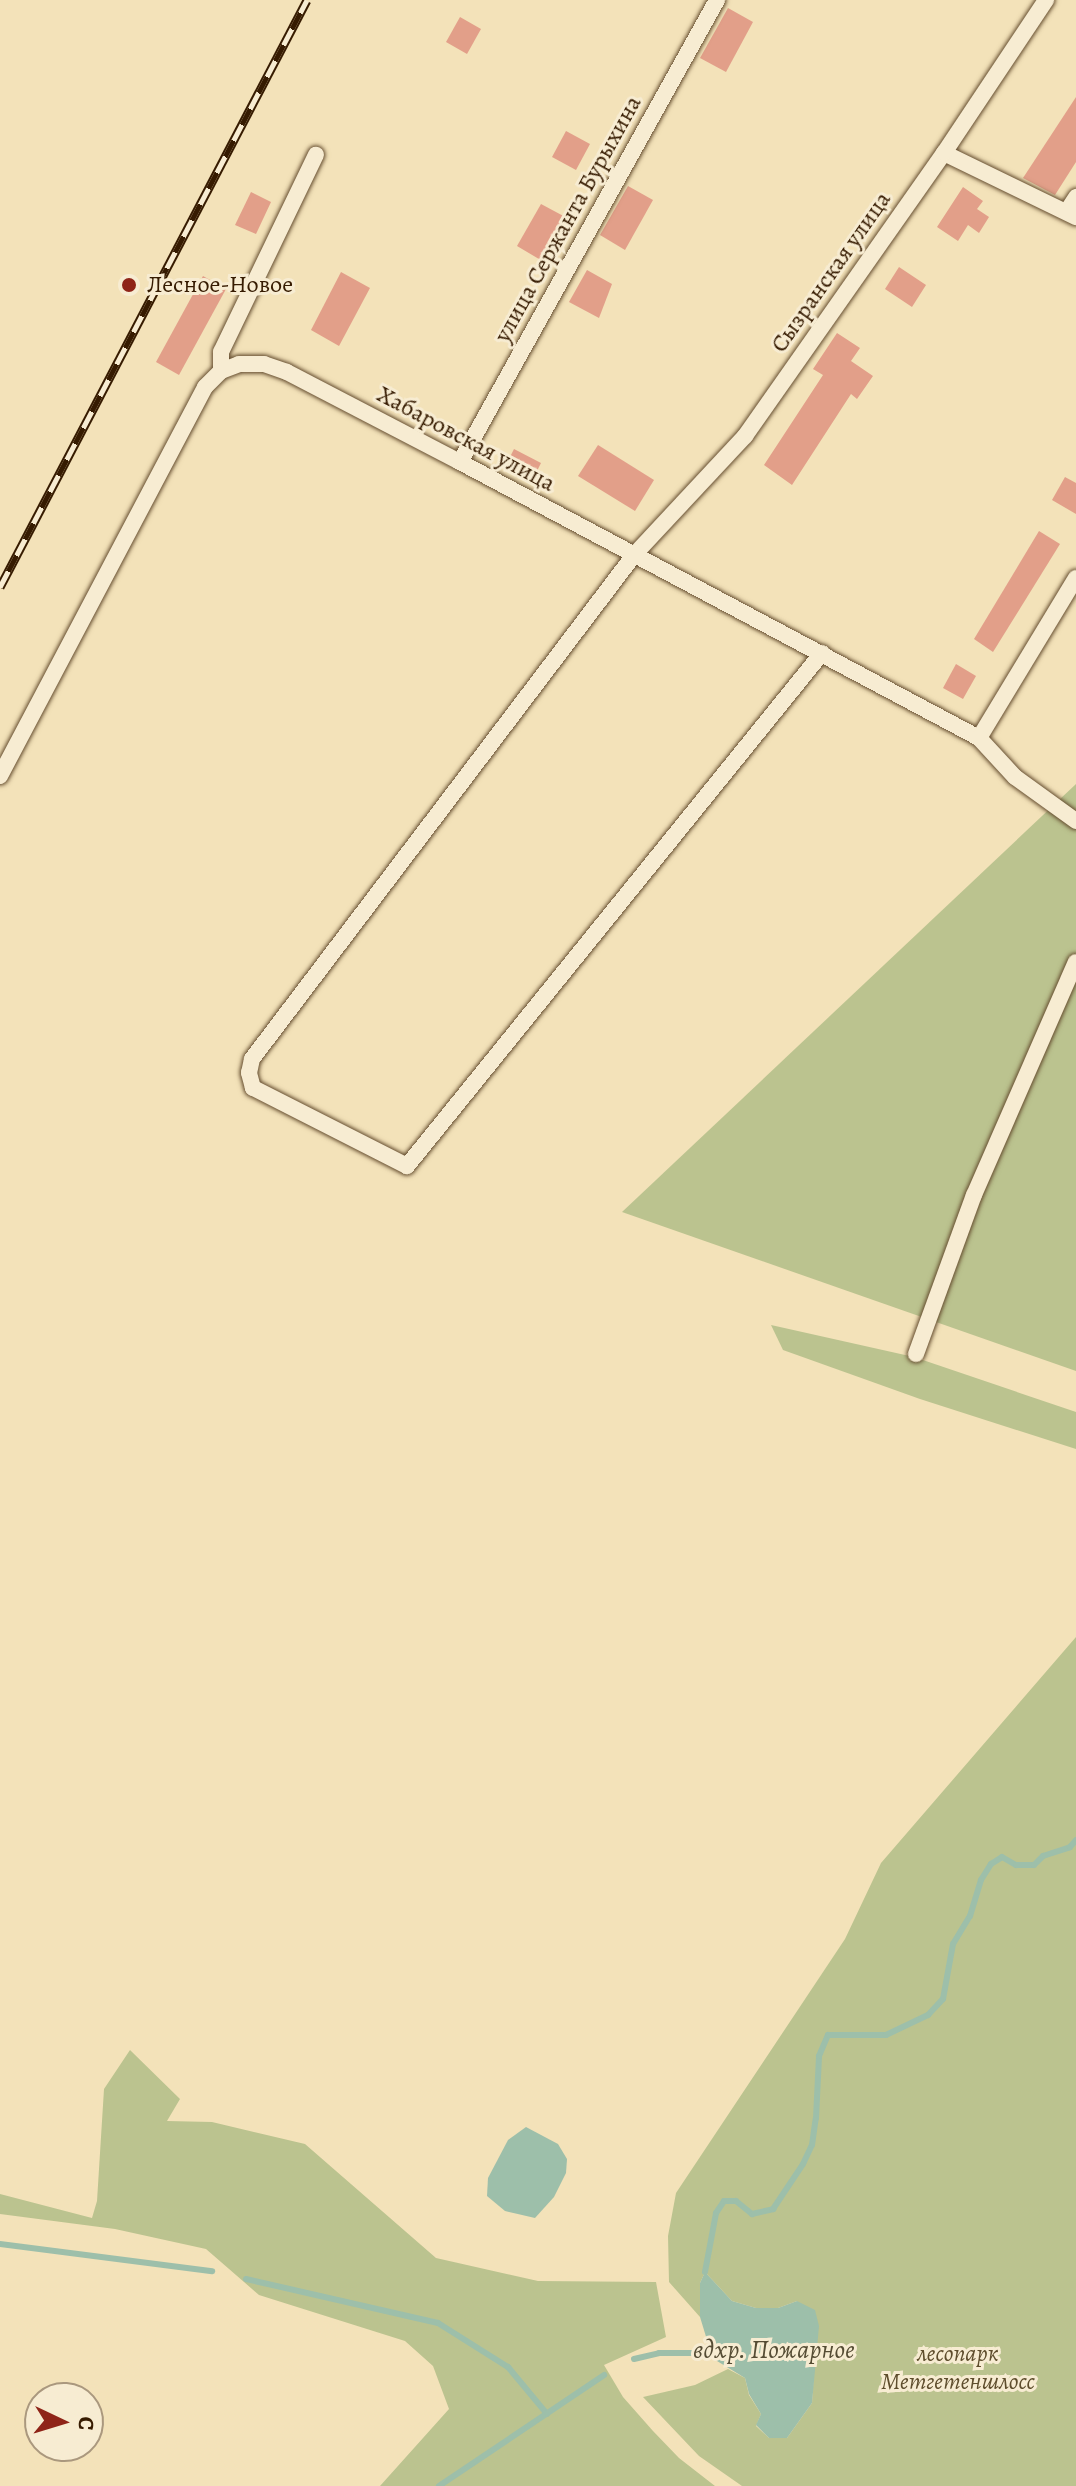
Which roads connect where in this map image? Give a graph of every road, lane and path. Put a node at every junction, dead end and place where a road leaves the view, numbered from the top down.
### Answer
1 (717, 0) edge
2 (1046, 0) edge
3 (944, 153) junction
4 (316, 155) dead end
5 (1073, 209) edge
6 (221, 371) junction
7 (460, 462) junction
8 (634, 555) junction
9 (1076, 578) edge
10 (822, 653) junction
11 (979, 738) junction
12 (0, 776) edge
13 (1076, 821) edge
14 (1076, 962) edge
15 (916, 1354) dead end

1 - 7 street, улица Сержанта Бурыхина
2 - 3 street, Сызранская улица
3 - 5 street
3 - 8 street, Сызранская улица
4 - 6 street
6 - 7 street, Хабаровская улица
6 - 12 street
7 - 8 street, Хабаровская улица
8 - 10 street, Хабаровская улица
8 - 10 street, Сызранская улица
9 - 11 street
10 - 11 street, Хабаровская улица
11 - 13 street, Хабаровская улица
14 - 15 street

